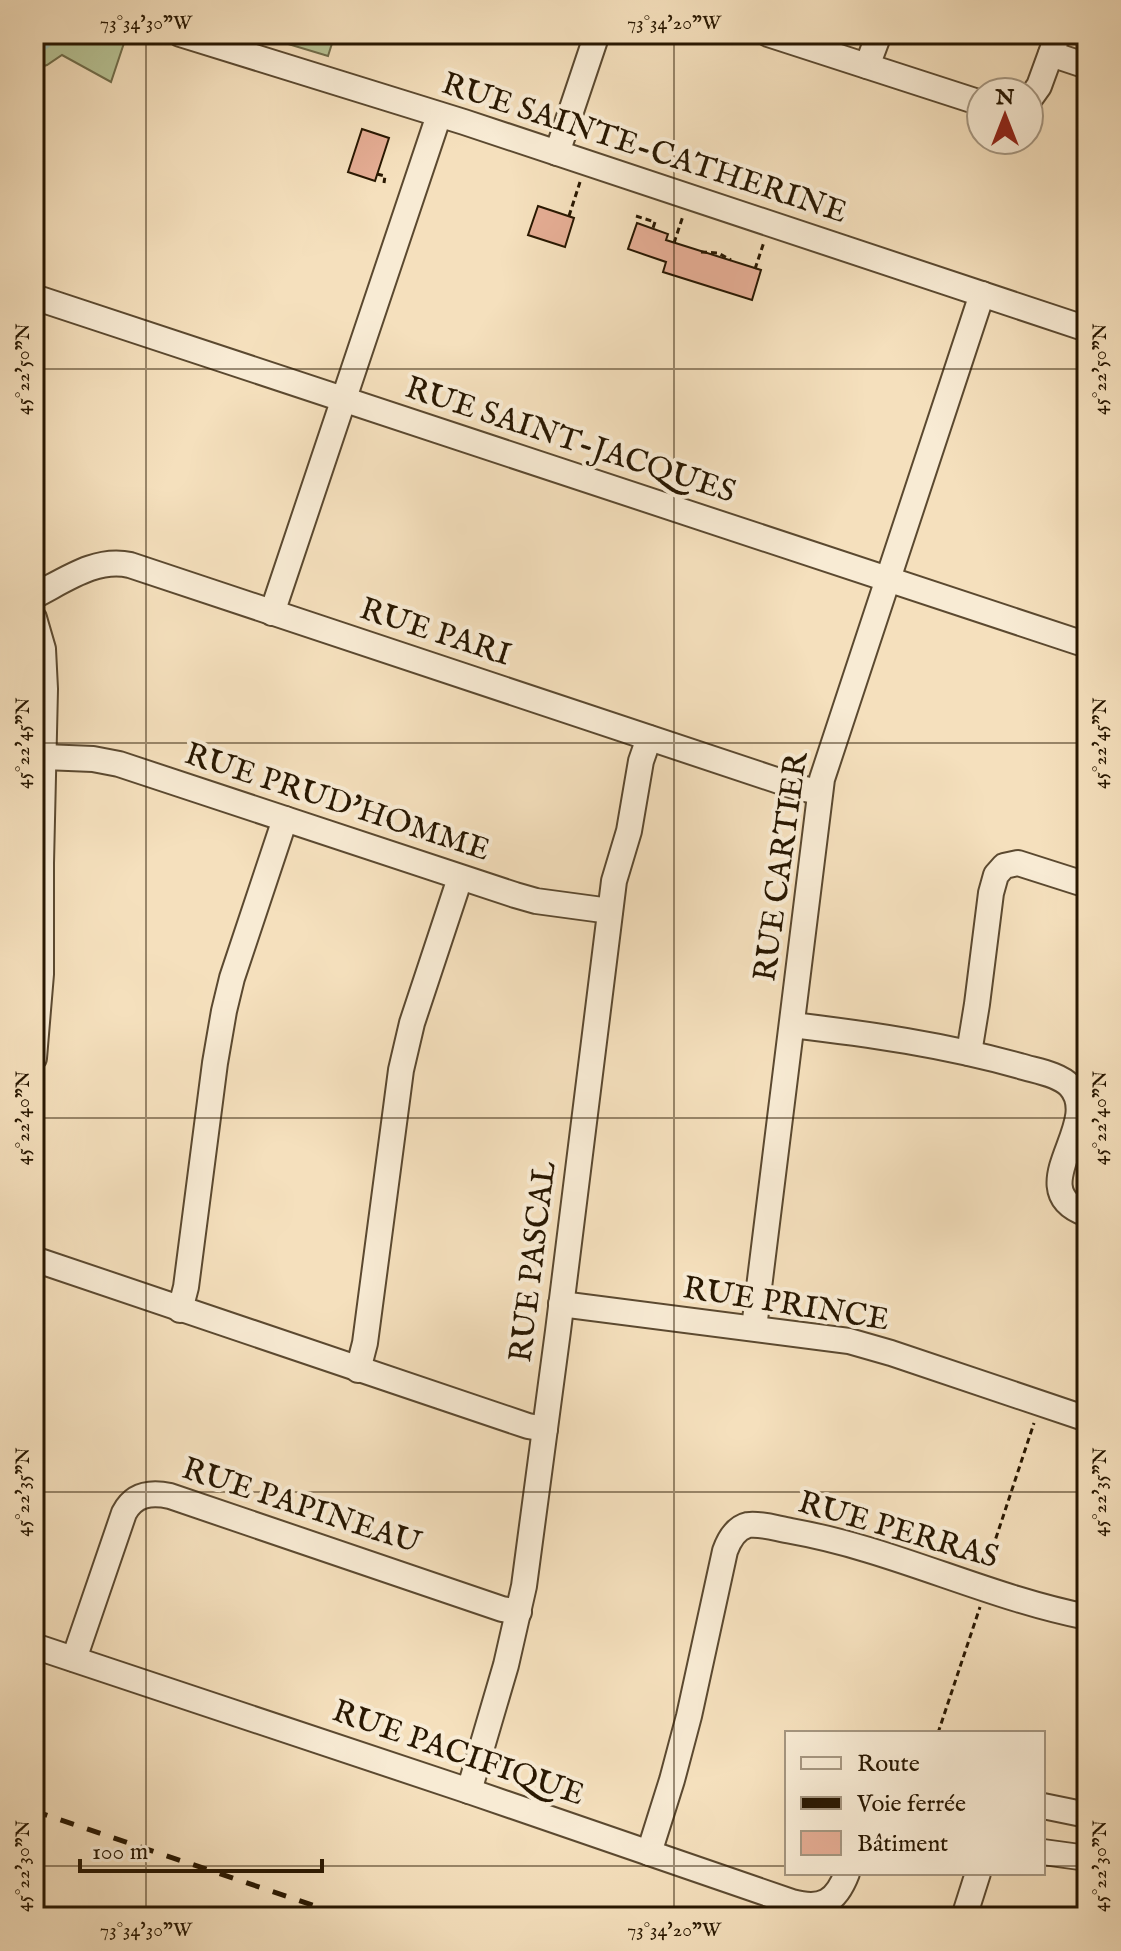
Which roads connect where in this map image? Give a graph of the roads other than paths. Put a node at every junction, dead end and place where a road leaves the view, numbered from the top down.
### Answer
1 (180, 34) edge
2 (597, 34) edge
3 (768, 34) edge
4 (879, 34) edge
5 (1055, 44) edge
6 (867, 66) junction
7 (1087, 66) edge
8 (1043, 76) edge
9 (965, 98) edge
10 (439, 115) junction
11 (557, 153) junction
12 (982, 294) junction
13 (34, 297) edge
14 (1087, 329) edge
15 (344, 400) junction
16 (887, 579) junction
17 (34, 596) edge
18 (272, 613) junction
19 (34, 618) edge
20 (1087, 645) edge
21 (649, 738) junction
22 (44, 757) junction
23 (820, 792) junction
24 (285, 819) junction
25 (37, 863) edge
26 (460, 878) junction
27 (1087, 885) edge
28 (610, 911) junction
29 (792, 1025) junction
30 (969, 1053) junction
31 (34, 1058) edge
32 (1087, 1214) edge
33 (34, 1259) edge
34 (561, 1304) junction
35 (180, 1310) junction
36 (754, 1328) junction
37 (358, 1370) junction
38 (1087, 1419) edge
39 (545, 1429) junction
40 (519, 1612) junction
41 (1087, 1617) edge
42 (34, 1646) edge
43 (74, 1659) junction
44 (469, 1791) junction
45 (1045, 1806) edge
46 (1087, 1815) edge
47 (1045, 1852) edge
48 (649, 1853) junction
49 (1087, 1858) edge
50 (846, 1875) edge
51 (977, 1875) edge
52 (964, 1917) edge

1 - 10 street, RUE SAINTE-CATHERINE
2 - 11 street
3 - 6 street
4 - 6 street
5 - 7 street
5 - 8 street
6 - 9 street
10 - 11 street, RUE SAINTE-CATHERINE
10 - 15 street
11 - 12 street, RUE SAINTE-CATHERINE
12 - 14 street, RUE SAINTE-CATHERINE
12 - 16 street, RUE CARTIER
13 - 15 street, RUE SAINT-JACQUES
15 - 16 street, RUE SAINT-JACQUES
15 - 18 street
16 - 20 street, RUE SAINT-JACQUES
16 - 23 street, RUE CARTIER
17 - 18 street, RUE PARI
18 - 21 street, RUE PARI
19 - 22 street
21 - 23 street, RUE PARI
21 - 28 street, RUE PASCAL
22 - 24 street, RUE PRUD'HOMME
22 - 25 street
23 - 29 street, RUE CARTIER
24 - 26 street, RUE PRUD'HOMME
24 - 35 street
25 - 31 street
26 - 28 street, RUE PRUD'HOMME
26 - 37 street
27 - 30 street
28 - 34 street, RUE PASCAL
29 - 30 street
29 - 36 street, RUE CARTIER
30 - 32 street
33 - 35 street
34 - 36 street, RUE PRINCE
34 - 39 street, RUE PASCAL
35 - 37 street
36 - 38 street, RUE PRINCE
37 - 39 street
39 - 40 street, RUE PASCAL
40 - 43 street, RUE PAPINEAU
40 - 44 street, RUE PASCAL
41 - 48 street, RUE PERRAS
42 - 43 street, RUE PACIFIQUE
43 - 44 street, RUE PACIFIQUE
44 - 48 street, RUE PACIFIQUE
45 - 46 street
47 - 49 street
48 - 50 street, RUE PACIFIQUE
51 - 52 street

